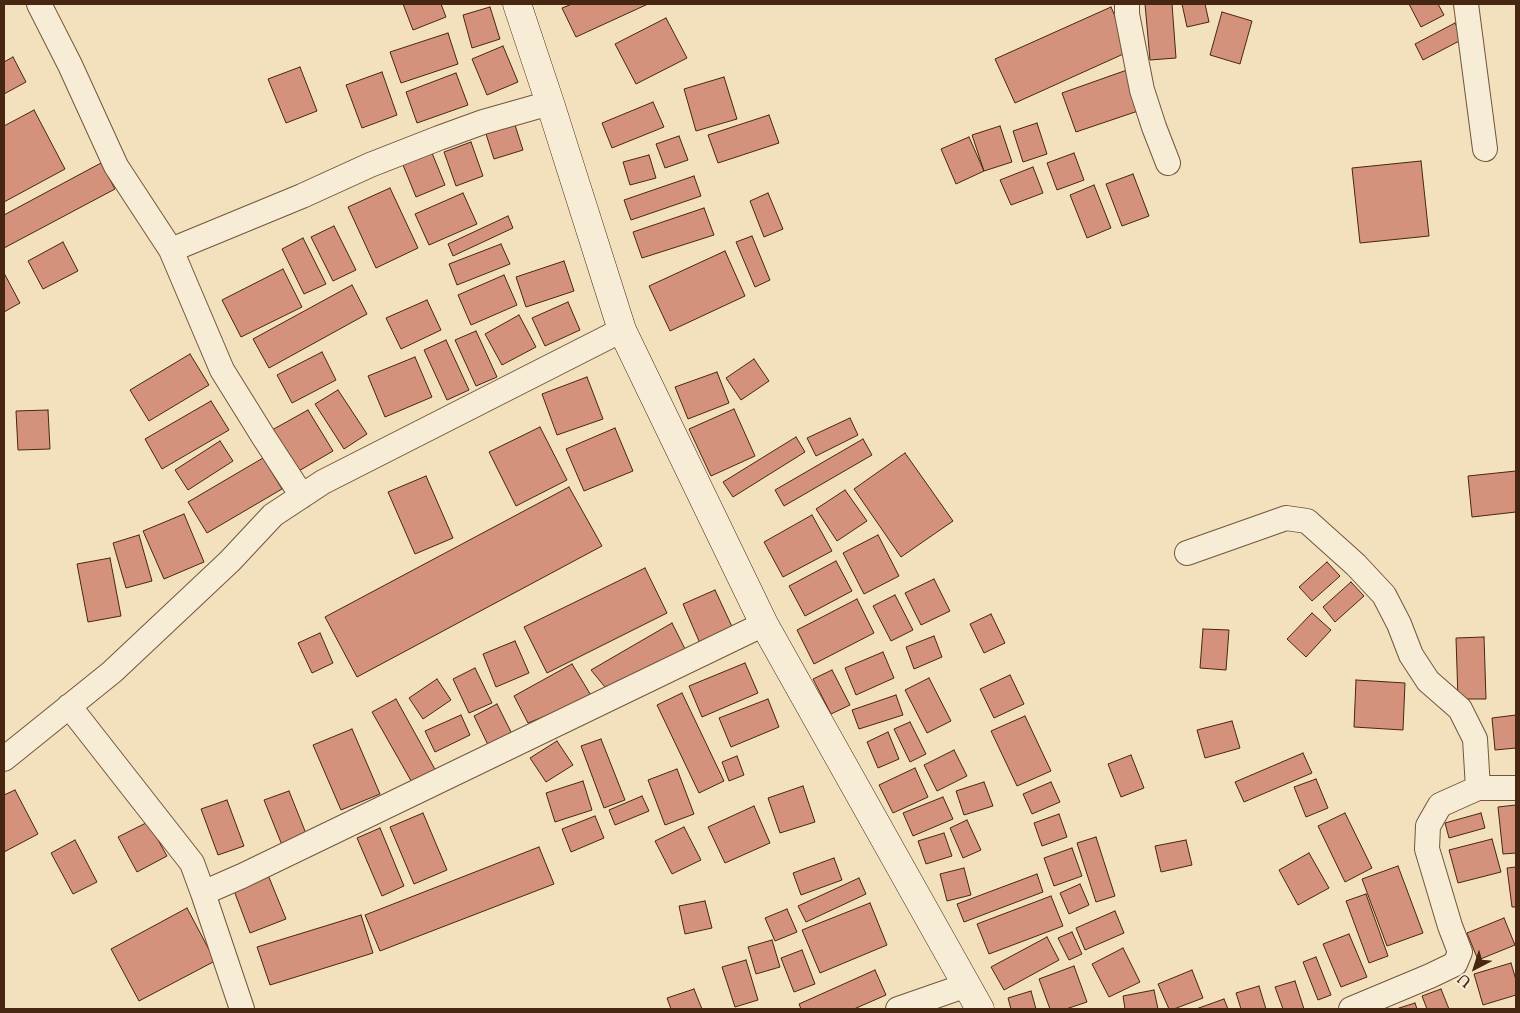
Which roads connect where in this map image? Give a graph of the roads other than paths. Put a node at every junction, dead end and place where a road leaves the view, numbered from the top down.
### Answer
1 (40, 4) edge
2 (517, 4) edge
3 (1127, 4) edge
4 (1466, 4) edge
5 (550, 103) junction
6 (1485, 149) dead end
7 (1168, 163) dead end
8 (171, 250) junction
9 (622, 330) junction
10 (302, 496) junction
11 (1187, 553) dead end
12 (764, 624) junction
13 (70, 706) junction
14 (4, 759) edge
15 (1478, 788) junction
16 (1516, 788) edge
17 (203, 893) junction
18 (967, 985) junction
19 (242, 1009) edge
20 (898, 1009) edge
21 (980, 1009) edge
22 (1351, 1009) edge

1 - 8 street
2 - 5 main road
3 - 7 street
4 - 6 street
5 - 8 street
5 - 9 main road
8 - 10 street
9 - 10 street
9 - 12 main road
10 - 13 street
11 - 15 street
12 - 17 street
12 - 18 main road
13 - 14 street
13 - 17 street
15 - 16 street
15 - 22 street
17 - 19 street
18 - 20 street
18 - 21 main road

